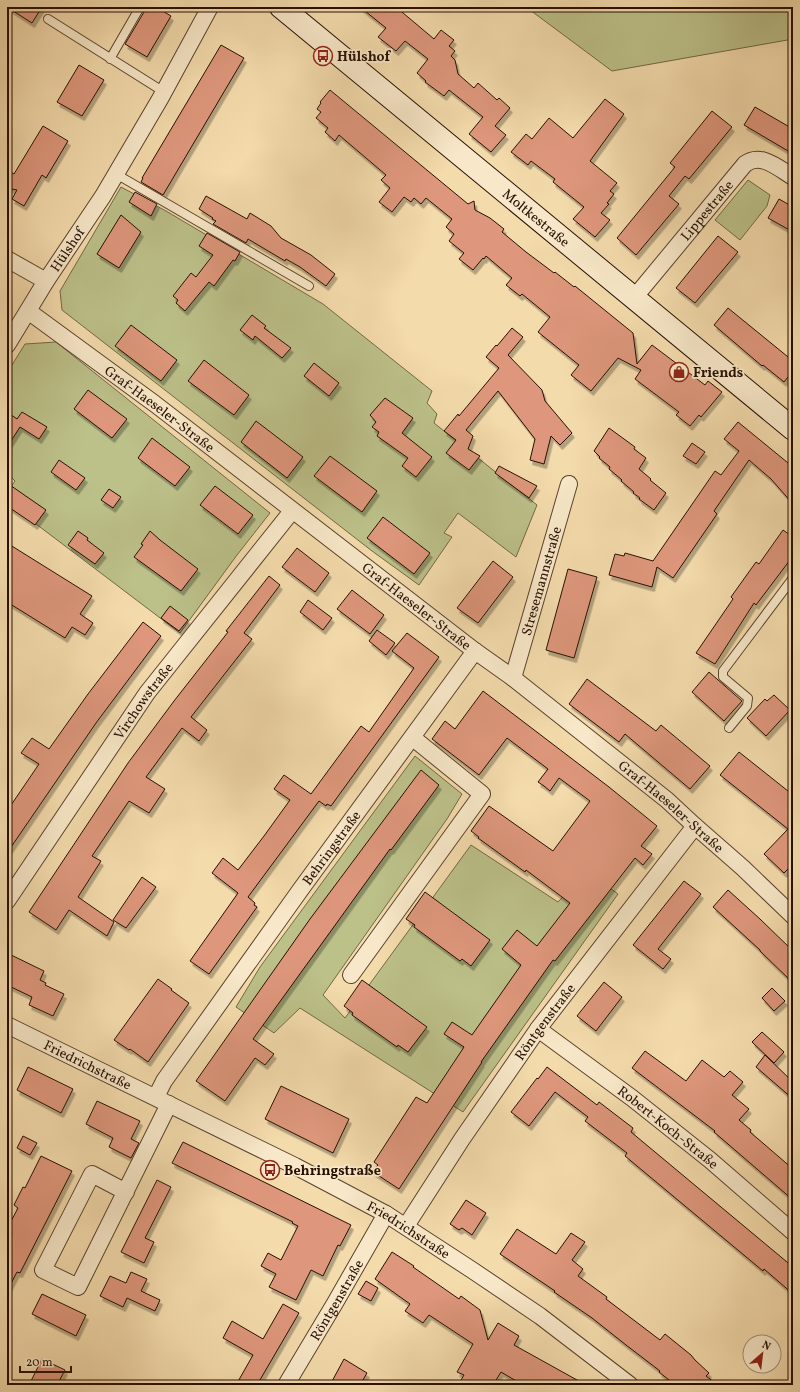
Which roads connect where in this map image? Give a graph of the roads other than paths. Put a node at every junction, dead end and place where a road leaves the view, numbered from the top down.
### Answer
1 (140, 7) edge
2 (210, 7) edge
3 (281, 7) edge
4 (48, 19) dead end
5 (110, 58) junction
6 (164, 92) junction
7 (116, 174) junction
8 (793, 177) edge
9 (7, 259) edge
10 (46, 281) junction
11 (309, 286) dead end
12 (634, 298) junction
13 (28, 311) junction
14 (7, 345) edge
15 (793, 429) edge
16 (569, 484) dead end
17 (292, 511) junction
18 (793, 578) edge
19 (476, 651) junction
20 (513, 678) junction
21 (729, 728) dead end
22 (413, 738) junction
23 (695, 826) junction
24 (7, 901) edge
25 (793, 916) edge
26 (351, 975) dead end
27 (7, 1025) edge
28 (538, 1029) junction
29 (162, 1100) junction
30 (126, 1192) junction
31 (386, 1214) junction
32 (406, 1226) junction
33 (793, 1232) edge
34 (286, 1385) edge
35 (630, 1385) edge

1 - 5 lane
2 - 6 street, Hülshof
3 - 12 street, Moltkestraße
4 - 5 lane
5 - 6 lane
6 - 7 street, Hülshof
7 - 10 street, Hülshof
7 - 11 lane
8 - 12 street, Lippestraße
9 - 10 street
10 - 13 street, Hülshof
12 - 15 street, Moltkestraße
13 - 14 street, Hülshof
13 - 17 street, Graf-Haeseler-Straße
16 - 20 street, Stresemannstraße
17 - 19 street, Graf-Haeseler-Straße
17 - 24 street, Virchowstraße
18 - 21 lane
19 - 20 street, Graf-Haeseler-Straße
19 - 22 street, Behringstraße
20 - 23 street, Graf-Haeseler-Straße
22 - 26 street
22 - 29 street, Behringstraße
23 - 25 street, Graf-Haeseler-Straße
23 - 28 street, Röntgenstraße
27 - 29 street, Friedrichstraße
28 - 32 street, Röntgenstraße
28 - 33 street, Robert-Koch-Straße
29 - 30 street
29 - 31 street, Friedrichstraße
30 - 30 street
31 - 32 street, Friedrichstraße
31 - 34 street, Röntgenstraße
32 - 35 street, Friedrichstraße

